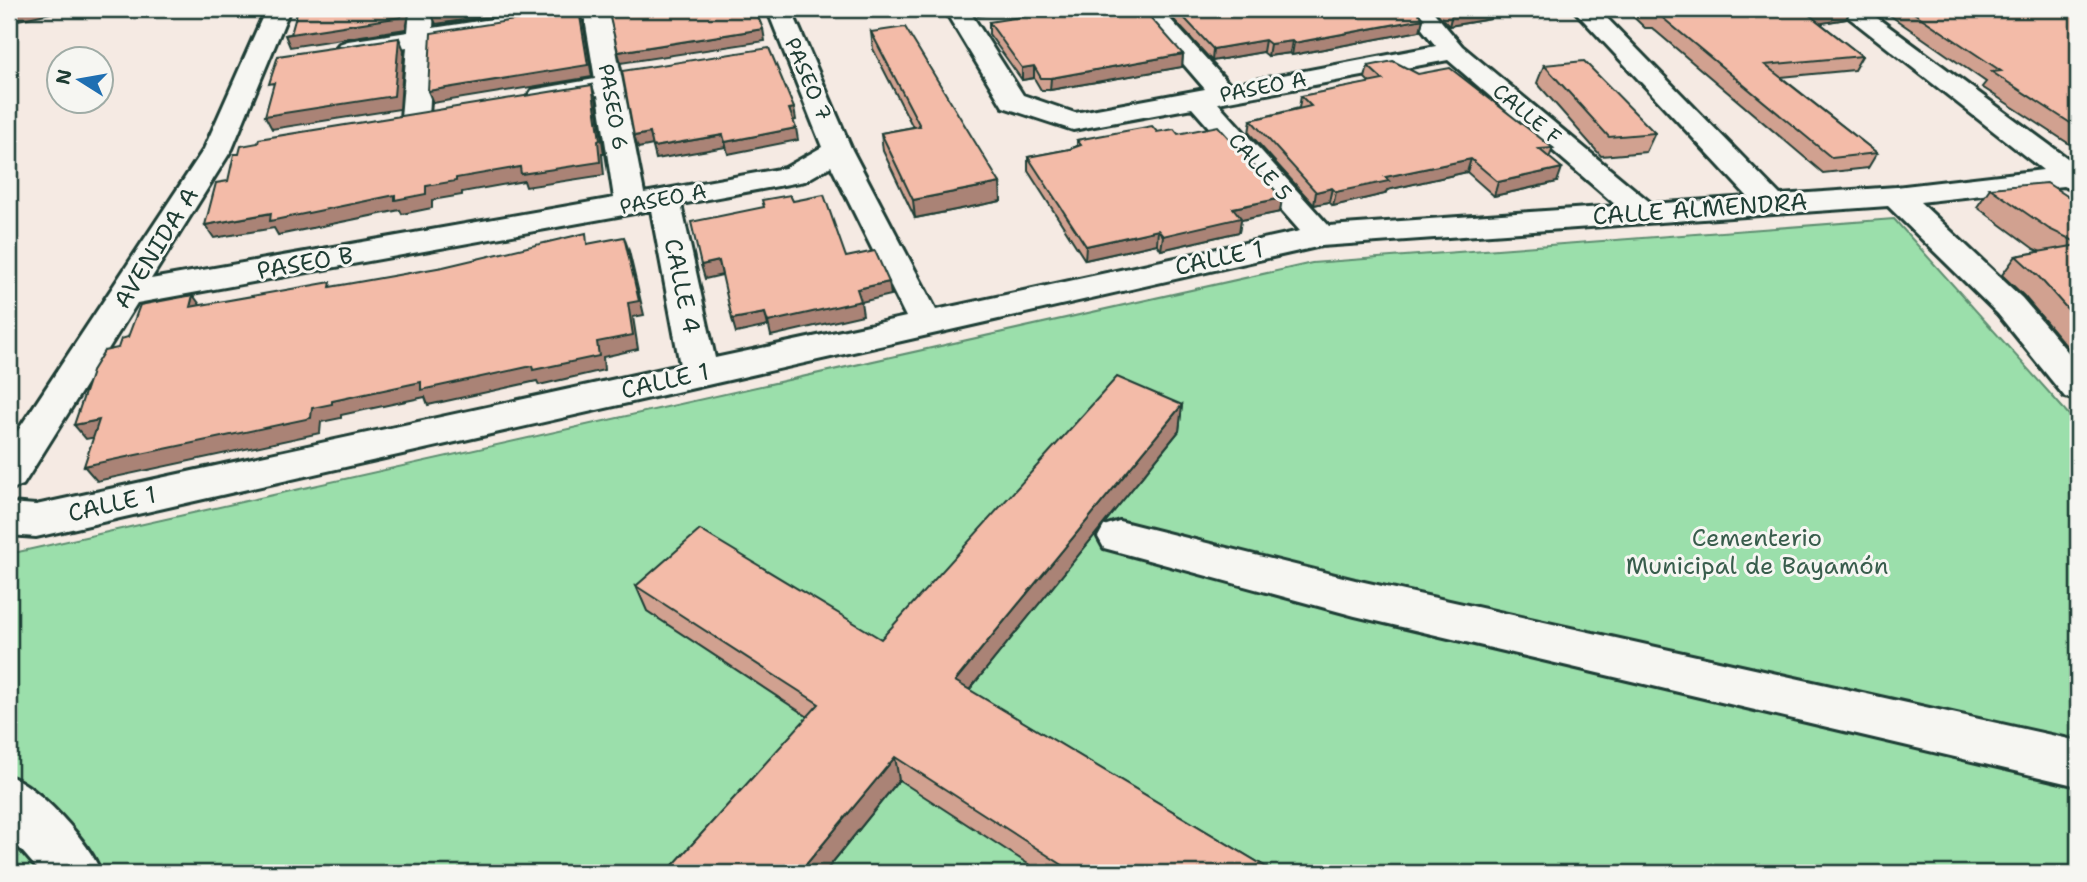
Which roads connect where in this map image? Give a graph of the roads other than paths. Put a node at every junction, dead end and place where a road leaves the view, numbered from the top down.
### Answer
1 (278, 9) edge
2 (422, 9) edge
3 (596, 9) edge
4 (779, 9) edge
5 (1148, 9) edge
6 (1418, 9) edge
7 (1585, 9) edge
8 (1850, 9) edge
9 (973, 19) edge
10 (419, 38) junction
11 (794, 46) junction
12 (767, 50) edge
13 (1453, 51) junction
14 (324, 52) edge
15 (616, 78) junction
16 (1212, 96) junction
17 (517, 100) edge
18 (414, 118) edge
19 (838, 149) junction
20 (2075, 178) edge
21 (1896, 196) junction
22 (664, 199) junction
23 (1772, 204) junction
24 (631, 205) junction
25 (1643, 212) junction
26 (482, 233) joint
27 (1321, 236) junction
28 (128, 294) junction
29 (926, 323) junction
30 (700, 373) junction
31 (2078, 388) edge
32 (9, 475) edge
33 (9, 519) edge
34 (1119, 537) dead end
35 (2078, 764) edge
36 (9, 799) edge
37 (75, 873) edge

1 - 28 street, AVENIDA A
2 - 10 street
3 - 10 street
3 - 15 street, PASEO 6
4 - 11 street, PASEO 7
5 - 16 street, CALLE 5
6 - 13 street, CALLE F
7 - 23 street
8 - 20 street
9 - 16 street, PASEO A
10 - 14 street
10 - 18 street
11 - 12 street
11 - 19 street, PASEO 7
13 - 16 street, PASEO A
13 - 25 street, CALLE F
15 - 17 street
15 - 24 street, PASEO 6
16 - 27 street, CALLE 5
19 - 22 street, PASEO A
19 - 29 street, PASEO 7
20 - 21 street, CALLE ALMENDRA
21 - 23 street, CALLE ALMENDRA
21 - 31 street
22 - 24 street, PASEO A
22 - 30 street, CALLE 4
23 - 25 street, CALLE ALMENDRA
24 - 26 street, PASEO A
25 - 27 street, CALLE ALMENDRA
26 - 28 street, PASEO B
27 - 29 street, CALLE 1
28 - 32 street, AVENIDA A
29 - 30 street, CALLE 1
30 - 33 street, CALLE 1
34 - 35 street
36 - 37 street

